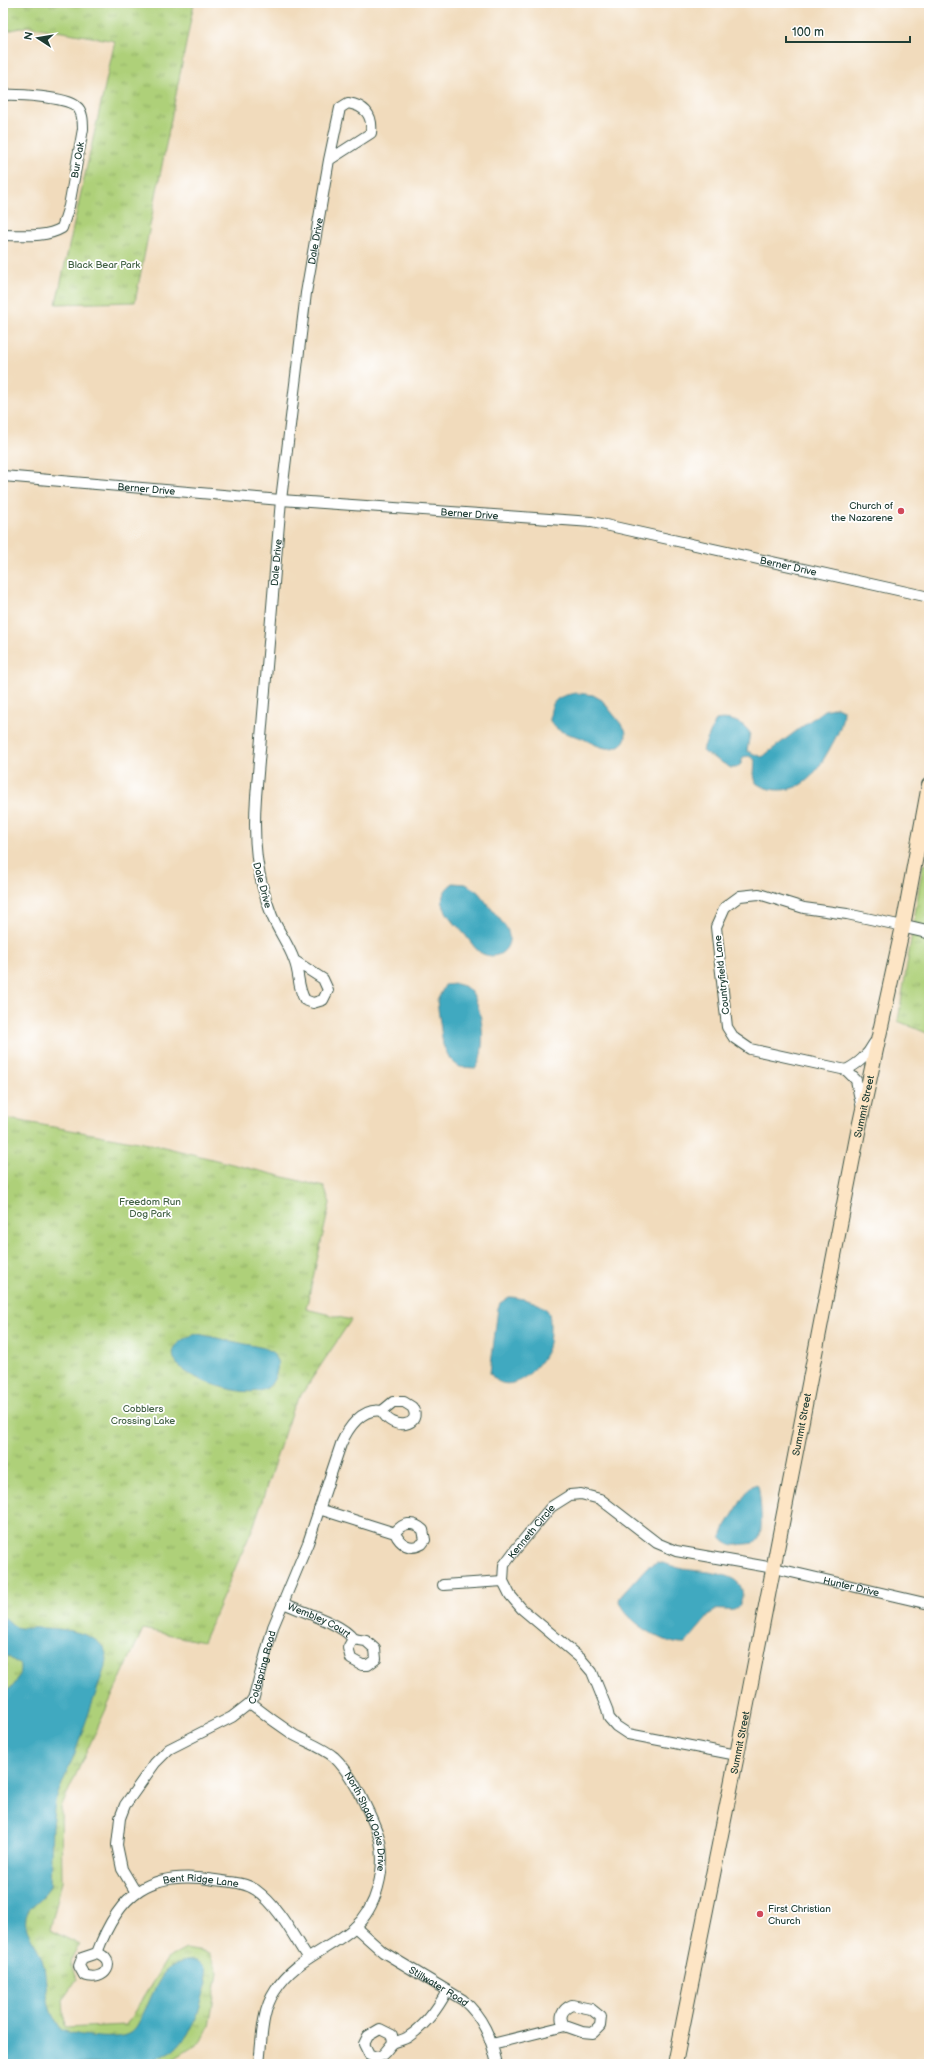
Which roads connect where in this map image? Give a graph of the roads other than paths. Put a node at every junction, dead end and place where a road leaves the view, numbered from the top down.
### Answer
1 (3, 94) edge
2 (329, 160) junction
3 (3, 235) edge
4 (3, 476) edge
5 (281, 500) junction
6 (929, 597) edge
7 (929, 785) edge
8 (903, 926) junction
9 (929, 932) edge
10 (295, 961) dead end
11 (880, 1031) junction
12 (846, 1070) junction
13 (858, 1132) junction
14 (382, 1411) dead end
15 (319, 1509) junction
16 (394, 1533) dead end
17 (774, 1568) junction
18 (503, 1581) junction
19 (443, 1585) dead end
20 (283, 1603) junction
21 (929, 1604) edge
22 (353, 1639) dead end
23 (250, 1704) junction
24 (737, 1755) junction
25 (135, 1891) junction
26 (355, 1927) junction
27 (97, 1953) dead end
28 (307, 1957) junction
29 (447, 1990) junction
30 (565, 2026) dead end
31 (394, 2043) dead end
32 (492, 2044) junction
33 (259, 2064) edge
34 (497, 2064) edge
35 (675, 2064) edge

1 - 3 street, Bur Oak
2 - 2 street, Dale Drive
2 - 5 street, Dale Drive
4 - 5 street, Berner Drive
5 - 6 street, Berner Drive
5 - 10 street, Dale Drive
7 - 8 main road, Summit Street
8 - 9 street
8 - 11 main road, Summit Street
8 - 12 street, Countryfield Lane
11 - 12 street
11 - 13 main road, Summit Street
12 - 13 street
13 - 17 main road, Summit Street
14 - 15 street, Coldspring Road
15 - 16 street
15 - 20 street, Coldspring Road
17 - 18 street, Kenneth Circle
17 - 21 street, Hunter Drive
17 - 24 main road, Summit Street
18 - 19 street
18 - 24 street
20 - 22 street, Wembley Court
20 - 23 street, Coldspring Road
23 - 25 street, Coldspring Road
23 - 26 street, North Shady Oaks Drive
24 - 35 main road, Summit Street
25 - 27 street, Bent Ridge Lane
25 - 28 street, Bent Ridge Lane
26 - 28 street, North Shady Oaks Drive
26 - 29 street, Stillwater Road
28 - 33 street, North Shady Oaks Drive
29 - 31 street
29 - 32 street, Stillwater Road
30 - 32 street
32 - 34 street, Stillwater Road

